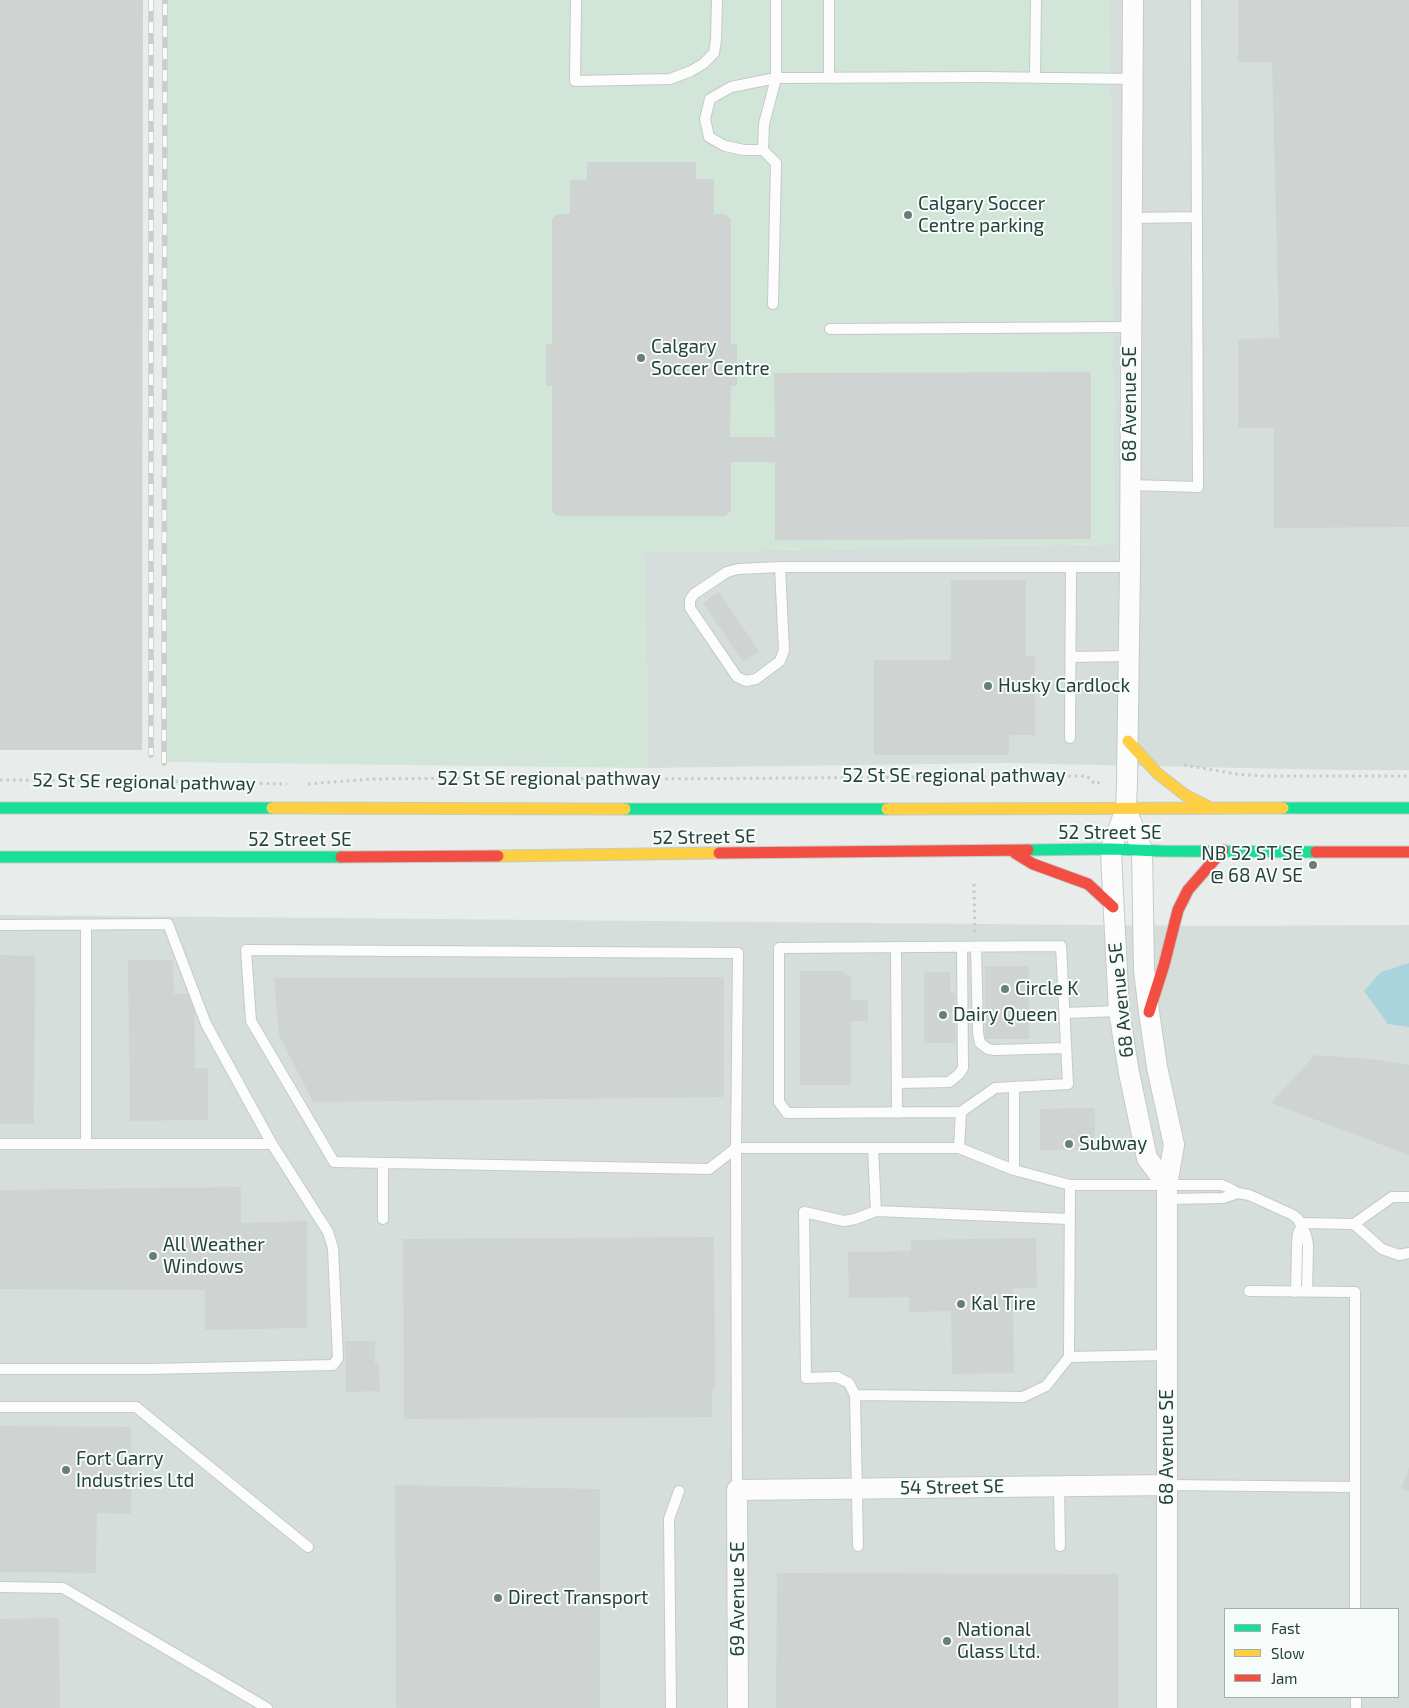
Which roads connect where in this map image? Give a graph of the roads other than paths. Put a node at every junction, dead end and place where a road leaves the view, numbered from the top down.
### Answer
1 (576, 0) edge
2 (717, 0) edge
3 (776, 0) edge
4 (829, 0) edge
5 (1036, 0) edge
6 (1133, 0) edge
7 (1196, 0) edge
8 (1035, 77) junction
9 (776, 78) junction
10 (829, 78) junction
11 (1132, 79) junction
12 (764, 150) junction
13 (1197, 217) junction
14 (1132, 218) junction
15 (773, 304) dead end
16 (1131, 327) junction
17 (830, 329) dead end
18 (1130, 485) junction
19 (780, 567) junction
20 (1071, 567) junction
21 (1130, 567) junction
22 (1129, 656) junction
23 (1070, 657) junction
24 (1070, 738) dead end
25 (1128, 741) junction
26 (0, 808) edge
27 (1211, 808) junction
28 (1409, 808) edge
29 (1126, 809) junction
30 (1111, 849) junction
31 (1142, 850) junction
32 (1223, 850) junction
33 (1012, 851) junction
34 (1409, 852) edge
35 (0, 857) edge
36 (1113, 908) junction
37 (0, 925) edge
38 (86, 925) junction
39 (896, 947) junction
40 (962, 947) junction
41 (976, 947) junction
42 (1119, 1011) junction
43 (1148, 1012) junction
44 (1065, 1013) junction
45 (1066, 1048) junction
46 (897, 1083) junction
47 (1014, 1087) junction
48 (961, 1112) junction
49 (897, 1113) junction
50 (0, 1144) edge
51 (86, 1144) junction
52 (272, 1144) junction
53 (736, 1148) junction
54 (873, 1148) junction
55 (959, 1148) junction
56 (383, 1163) junction
57 (1014, 1170) junction
58 (1070, 1185) junction
59 (1167, 1192) junction
60 (1409, 1197) edge
61 (876, 1211) junction
62 (383, 1219) dead end
63 (1070, 1219) junction
64 (1301, 1224) junction
65 (1354, 1224) junction
66 (1409, 1253) edge
67 (1250, 1291) dead end
68 (1301, 1292) junction
69 (1167, 1355) junction
70 (1069, 1358) junction
71 (0, 1369) edge
72 (856, 1395) junction
73 (0, 1407) edge
74 (1167, 1484) junction
75 (1059, 1486) junction
76 (858, 1488) junction
77 (1355, 1488) junction
78 (738, 1490) junction
79 (679, 1491) dead end
80 (858, 1546) dead end
81 (1060, 1546) dead end
82 (308, 1547) dead end
83 (0, 1587) edge
84 (1356, 1608) edge
85 (267, 1708) edge
86 (671, 1708) edge
87 (738, 1708) edge
88 (1168, 1708) edge

1 - 2 lane
3 - 9 lane
4 - 10 lane
5 - 8 lane
6 - 11 street, 68 Avenue SE
7 - 13 lane
8 - 10 lane
8 - 11 lane
9 - 10 lane
9 - 12 lane
9 - 12 lane
11 - 14 street, 68 Avenue SE
12 - 15 lane
13 - 14 lane
13 - 18 lane
14 - 16 street, 68 Avenue SE
16 - 17 lane
16 - 18 street, 68 Avenue SE
18 - 21 street, 68 Avenue SE
19 - 19 lane
19 - 20 lane
20 - 21 lane
20 - 23 lane
21 - 22 street, 68 Avenue SE
22 - 23 lane
22 - 25 street, 68 Avenue SE
23 - 24 lane
25 - 27 main road
25 - 29 street, 68 Avenue SE
26 - 29 main road, 52 Street SE
27 - 28 main road, 52 Street SE
27 - 29 main road, 52 Street SE
29 - 30 street, 68 Avenue SE
29 - 31 street, 68 Avenue SE
30 - 31 main road, 52 Street SE
30 - 33 main road, 52 Street SE
30 - 36 street, 68 Avenue SE
31 - 32 main road, 52 Street SE
31 - 43 street, 68 Avenue SE
32 - 34 main road, 52 Street SE
32 - 43 main road
33 - 35 main road, 52 Street SE
33 - 36 main road
36 - 42 street, 68 Avenue SE
37 - 38 lane
38 - 51 lane
38 - 52 lane
39 - 40 lane
39 - 46 lane
39 - 49 lane
40 - 41 lane
40 - 46 lane
41 - 44 lane
41 - 45 lane
42 - 44 lane
42 - 59 street, 68 Avenue SE
43 - 59 street, 68 Avenue SE
44 - 45 lane
45 - 47 lane
46 - 49 lane
47 - 48 lane
47 - 57 lane
48 - 49 lane
48 - 55 lane
50 - 51 lane
51 - 52 lane
52 - 71 lane
53 - 54 lane
53 - 56 lane
53 - 56 lane
53 - 78 lane
54 - 55 lane
54 - 61 lane
55 - 57 lane
56 - 62 lane
57 - 58 lane
58 - 59 lane
58 - 63 lane
59 - 64 lane
59 - 69 street, 68 Avenue SE
60 - 65 lane
61 - 63 lane
61 - 72 lane
63 - 70 lane
64 - 65 lane
64 - 68 lane
65 - 66 lane
67 - 68 lane
68 - 77 lane
69 - 70 lane
69 - 74 street, 68 Avenue SE
70 - 72 lane
72 - 76 lane
73 - 82 lane
74 - 75 street, 54 Street SE
74 - 77 lane
74 - 88 street, 68 Avenue SE
75 - 76 street, 54 Street SE
75 - 81 lane
76 - 78 street, 54 Street SE
76 - 80 lane
77 - 84 lane
78 - 87 street, 69 Avenue SE
79 - 86 lane
83 - 85 lane

